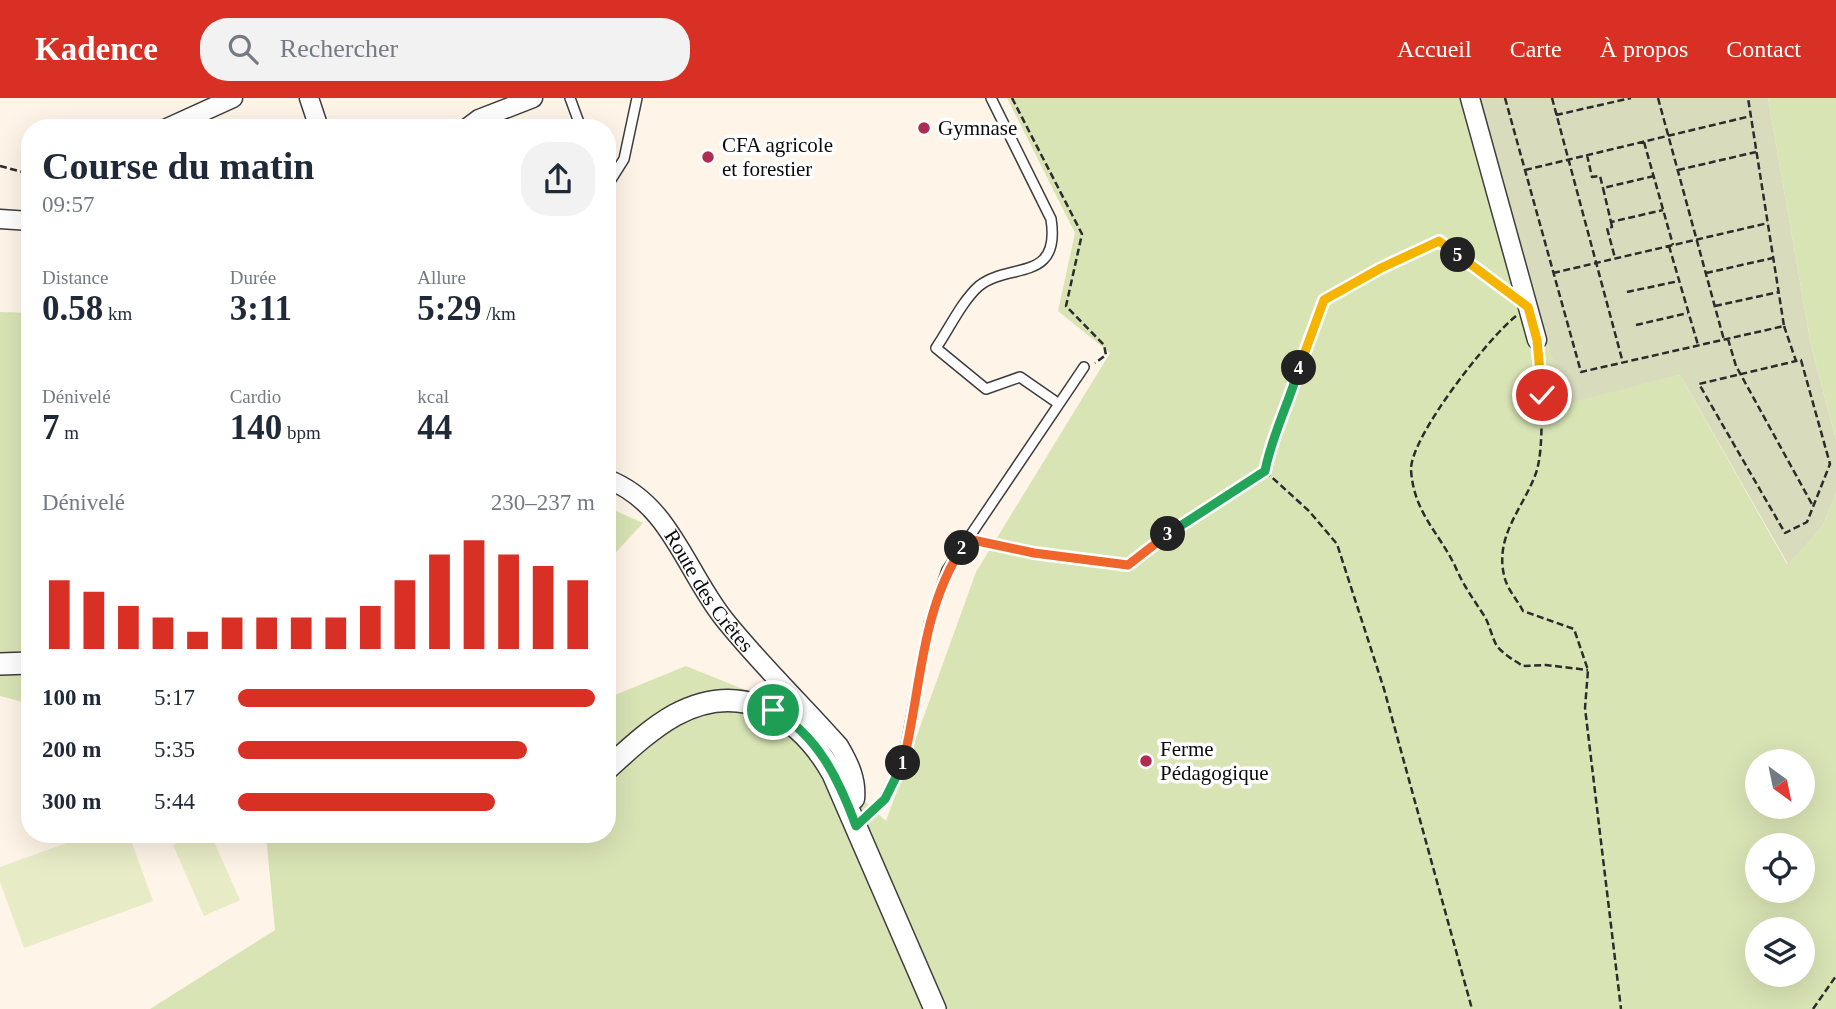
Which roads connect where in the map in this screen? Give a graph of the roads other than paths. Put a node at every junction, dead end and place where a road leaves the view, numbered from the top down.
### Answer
1 (233, 98) edge
2 (309, 98) edge
3 (533, 98) edge
4 (570, 98) edge
5 (637, 98) edge
6 (991, 98) edge
7 (1470, 98) edge
8 (187, 119) edge
9 (316, 119) edge
10 (479, 119) edge
11 (578, 119) edge
12 (616, 172) edge
13 (0, 219) edge
14 (21, 220) edge
15 (1537, 340) road end
16 (1084, 367) dead end
17 (1059, 404) junction
18 (616, 484) edge
19 (21, 663) edge
20 (0, 664) edge
21 (616, 762) edge
22 (849, 805) junction
23 (856, 826) junction
24 (935, 1009) edge

1 - 8 street
2 - 9 street
3 - 10 street
4 - 11 lane
5 - 12 lane
6 - 17 lane
7 - 15 street
13 - 14 street
16 - 17 lane
17 - 23 lane
18 - 22 street, Route des Crêtes
19 - 20 street
21 - 22 street
22 - 23 street, Route des Crêtes
23 - 24 street, Route des Crêtes

